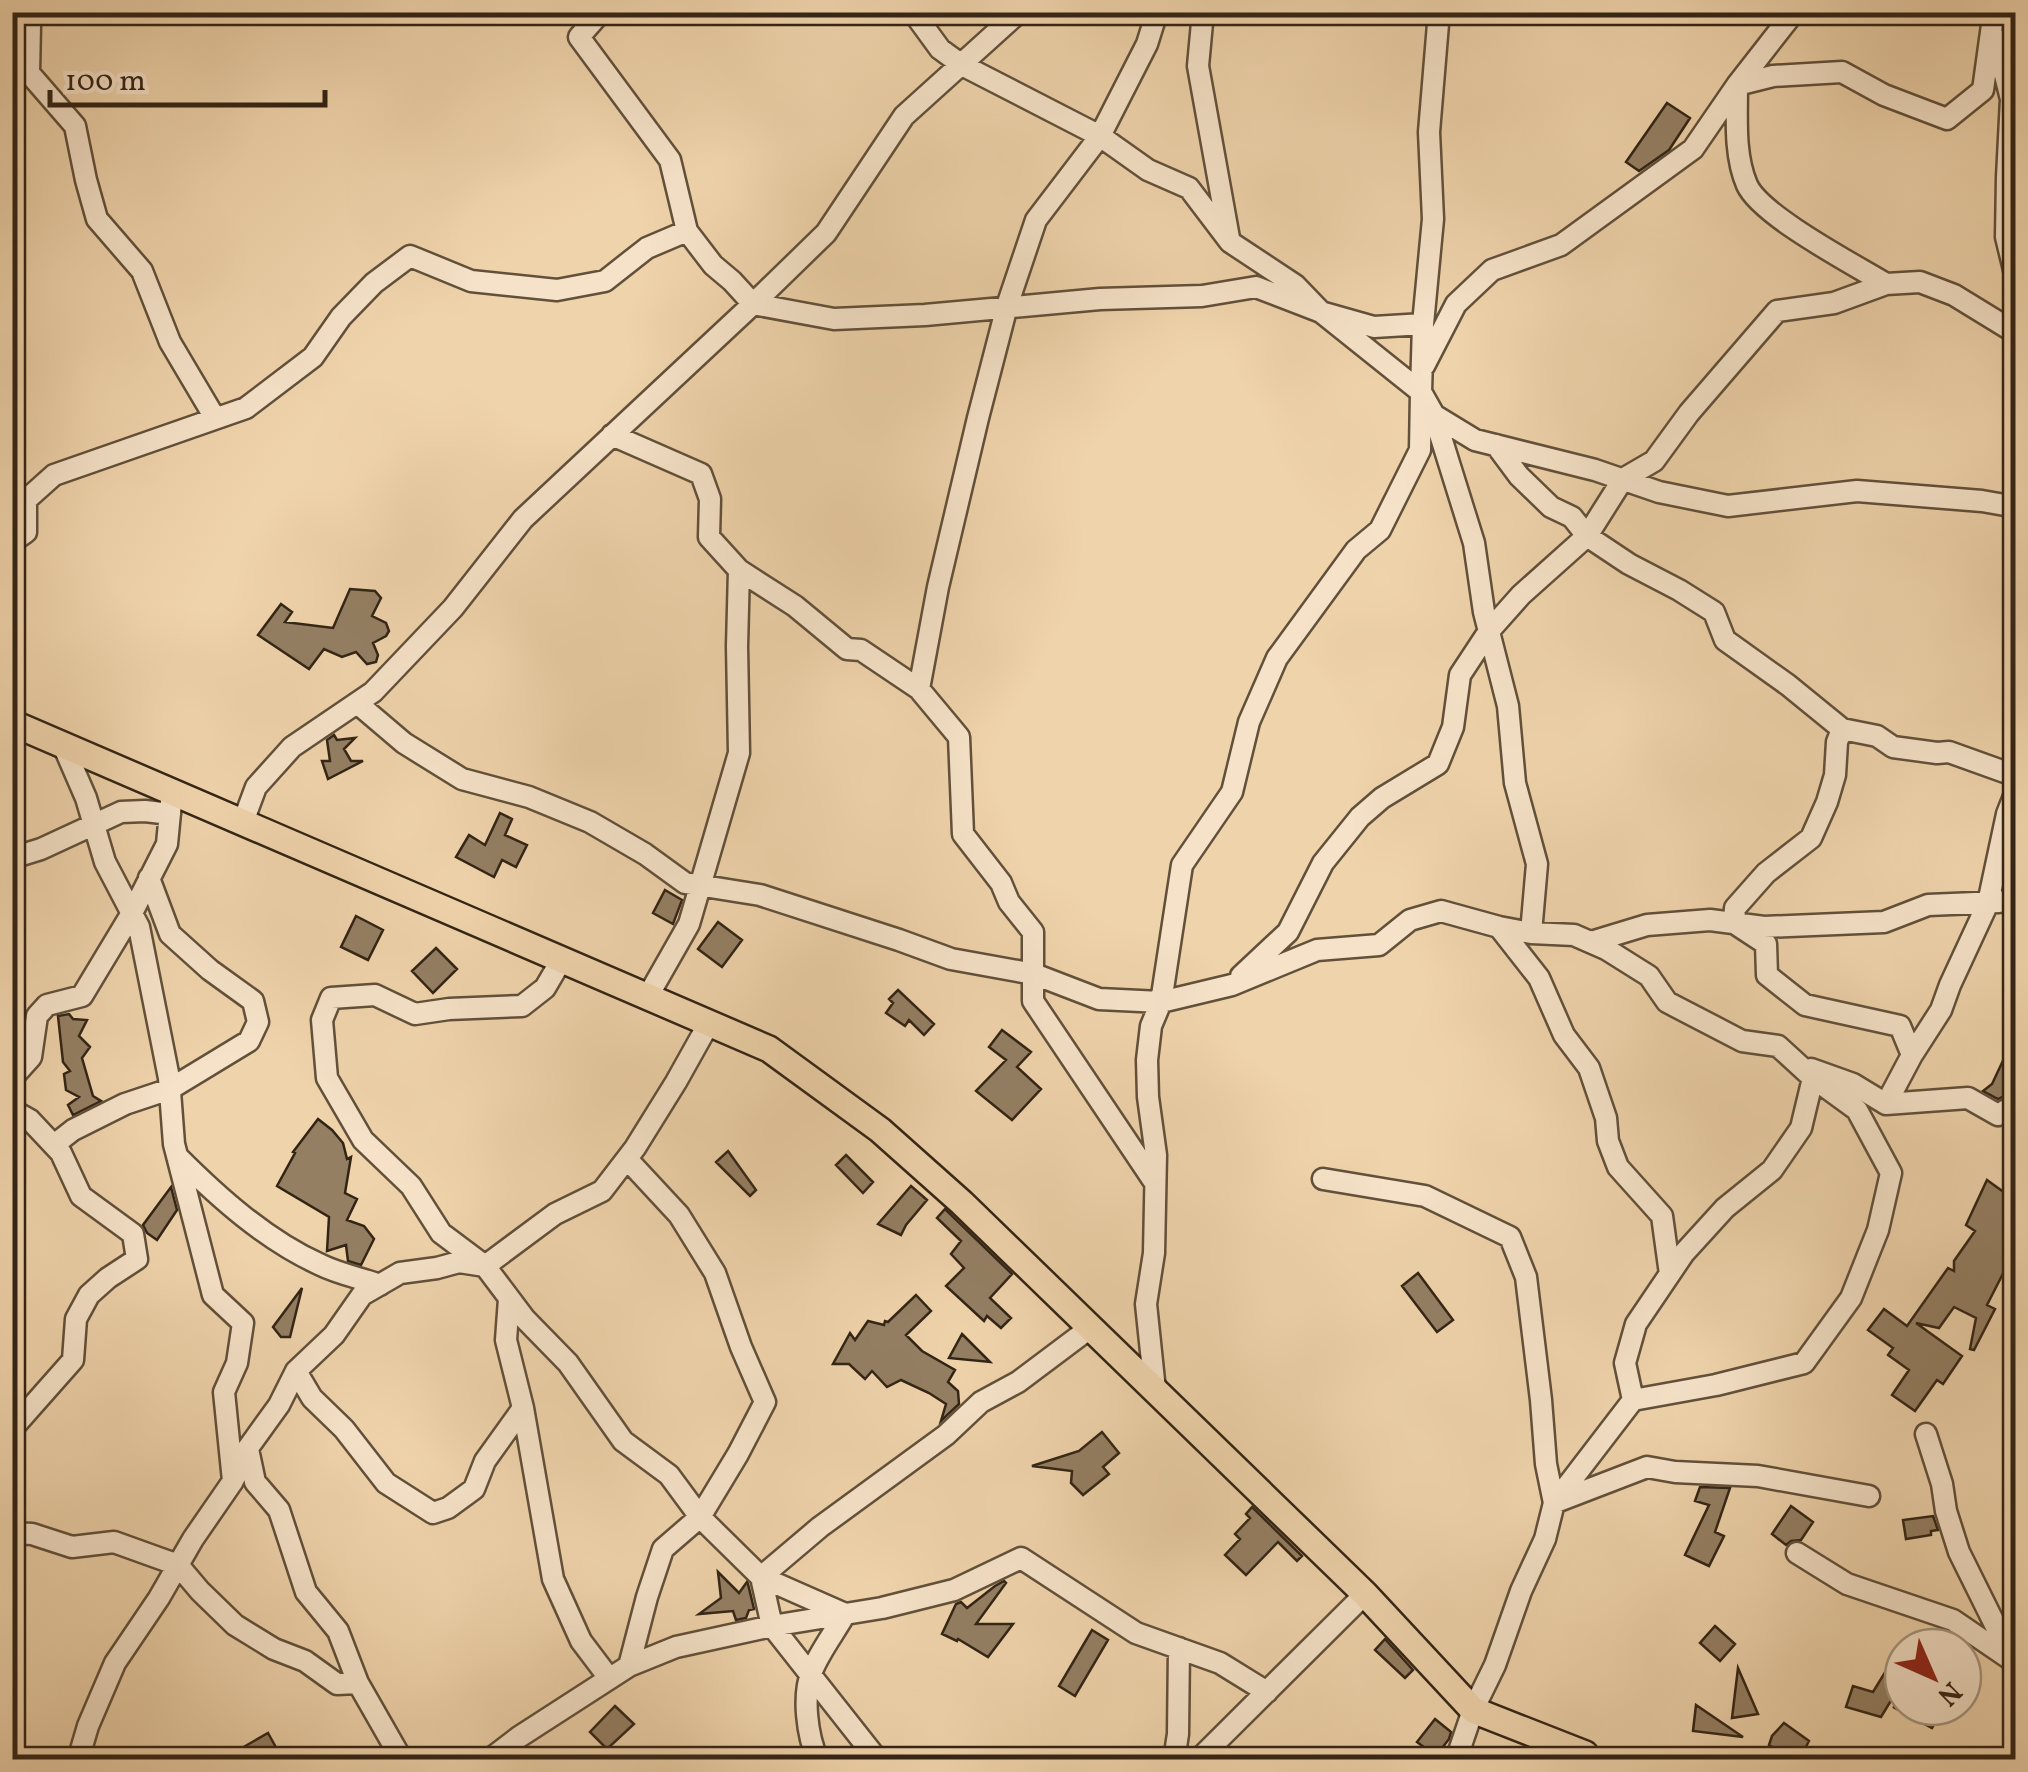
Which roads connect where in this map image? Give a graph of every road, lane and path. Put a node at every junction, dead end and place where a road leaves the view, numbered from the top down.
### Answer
1 (17, 12) edge
2 (601, 12) edge
3 (913, 12) edge
4 (1019, 12) edge
5 (1157, 12) edge
6 (1203, 12) edge
7 (1439, 12) edge
8 (1794, 12) edge
9 (1992, 19) edge
10 (962, 65) junction
11 (1737, 85) junction
12 (1100, 136) junction
13 (688, 230) junction
14 (1230, 242) junction
15 (2011, 247) edge
16 (2016, 278) edge
17 (1886, 284) junction
18 (753, 304) junction
19 (1007, 306) junction
20 (1321, 312) junction
21 (1423, 324) junction
22 (2016, 333) edge
23 (1421, 382) junction
24 (1434, 415) junction
25 (216, 418) junction
26 (612, 435) junction
27 (1496, 445) junction
28 (1623, 480) junction
29 (2016, 506) edge
30 (1587, 536) junction
31 (12, 542) edge
32 (739, 570) junction
33 (1489, 630) junction
34 (919, 689) junction
35 (357, 704) junction
36 (12, 723) edge
37 (1842, 729) junction
38 (63, 745) junction
39 (2016, 776) edge
40 (2016, 792) edge
41 (171, 803) junction
42 (242, 822) junction
43 (94, 824) junction
44 (12, 858) edge
45 (149, 878) junction
46 (699, 885) junction
47 (2016, 899) edge
48 (1988, 902) junction
49 (132, 913) junction
50 (1734, 923) junction
51 (1498, 928) junction
52 (1530, 933) junction
53 (1590, 942) junction
54 (562, 960) junction
55 (1034, 974) junction
56 (1232, 984) junction
57 (648, 996) junction
58 (1161, 1002) junction
59 (709, 1022) junction
60 (1912, 1055) junction
61 (15, 1071) edge
62 (1806, 1072) junction
63 (170, 1090) junction
64 (1886, 1104) junction
65 (2016, 1104) edge
66 (12, 1110) edge
67 (54, 1145) junction
68 (176, 1155) junction
69 (627, 1158) junction
70 (1322, 1179) dead end
71 (1156, 1183) junction
72 (485, 1266) junction
73 (1670, 1274) junction
74 (380, 1284) junction
75 (509, 1299) junction
76 (1090, 1328) junction
77 (296, 1370) junction
78 (1155, 1390) junction
79 (1634, 1400) junction
80 (523, 1408) junction
81 (12, 1429) edge
82 (1926, 1434) dead end
83 (248, 1448) junction
84 (233, 1481) junction
85 (1869, 1496) dead end
86 (1554, 1503) junction
87 (700, 1517) junction
88 (12, 1533) edge
89 (1797, 1553) dead end
90 (178, 1565) junction
91 (760, 1577) junction
92 (1364, 1594) junction
93 (846, 1614) junction
94 (772, 1626) junction
95 (1179, 1648) junction
96 (2014, 1661) edge
97 (629, 1666) junction
98 (810, 1674) junction
99 (610, 1678) junction
100 (358, 1683) junction
101 (1267, 1692) junction
102 (1474, 1710) junction
103 (1594, 1757) edge
104 (78, 1760) edge
105 (402, 1760) edge
106 (489, 1760) edge
107 (818, 1760) edge
108 (875, 1760) edge
109 (1174, 1760) edge
110 (1198, 1760) edge
111 (1456, 1760) edge

1 - 25 street
2 - 13 street
3 - 10 street
4 - 10 street
5 - 12 street
6 - 14 street
7 - 21 street
8 - 11 street
9 - 11 street
9 - 15 street
10 - 12 street
10 - 18 street
11 - 17 street
11 - 23 street
12 - 14 street
12 - 19 street
13 - 18 street
13 - 25 street
14 - 20 street
15 - 16 street
17 - 22 street
17 - 28 street
18 - 19 street
18 - 26 street
19 - 20 street
19 - 34 street
20 - 21 street
20 - 23 street
21 - 23 street
23 - 24 street
23 - 58 street
24 - 27 street
24 - 33 street
25 - 31 street
26 - 32 street
26 - 35 street
27 - 28 street
27 - 30 street
28 - 29 street
28 - 30 street
30 - 33 street
30 - 37 street
32 - 34 street
32 - 46 street
33 - 52 street
33 - 56 street
34 - 55 street
35 - 42 street
35 - 46 street
36 - 38 main road
37 - 39 street
37 - 50 street
38 - 41 main road
38 - 43 street
40 - 48 street
41 - 42 main road
41 - 43 street
41 - 45 street
42 - 54 main road
43 - 44 street
43 - 49 street
45 - 49 street
45 - 63 street
46 - 55 street
46 - 57 street
47 - 48 street
48 - 50 street
48 - 60 street
49 - 61 street
49 - 63 street
50 - 53 street
50 - 60 street
51 - 52 street
51 - 56 street
51 - 73 street
52 - 53 street
53 - 62 street
54 - 57 main road
54 - 72 street
55 - 58 street
55 - 71 street
56 - 58 street
57 - 59 main road
58 - 71 street
59 - 69 street
59 - 76 main road
60 - 64 street
62 - 64 street
62 - 73 street
62 - 79 street
63 - 67 street
63 - 68 street
64 - 65 street
66 - 67 street
67 - 81 street
68 - 74 street
68 - 84 street
69 - 72 street
69 - 87 street
70 - 86 street
71 - 78 street
72 - 74 street
72 - 75 street
73 - 79 street
74 - 77 street
75 - 80 street
75 - 87 street
76 - 78 main road
76 - 91 street
77 - 80 street
77 - 83 street
78 - 92 main road
79 - 86 street
80 - 99 street
82 - 96 street
83 - 84 street
83 - 100 street
84 - 90 street
85 - 86 street
86 - 102 street
87 - 91 street
87 - 97 street
88 - 90 street
89 - 96 street
90 - 100 street
90 - 104 street
91 - 93 street
91 - 94 street
92 - 101 street
92 - 102 main road
93 - 94 street
93 - 95 street
93 - 98 street
94 - 97 street
94 - 98 street
95 - 101 street
95 - 109 street
97 - 99 street
98 - 107 street
98 - 108 street
99 - 106 street
100 - 105 street
101 - 110 street
102 - 103 main road
102 - 111 street

